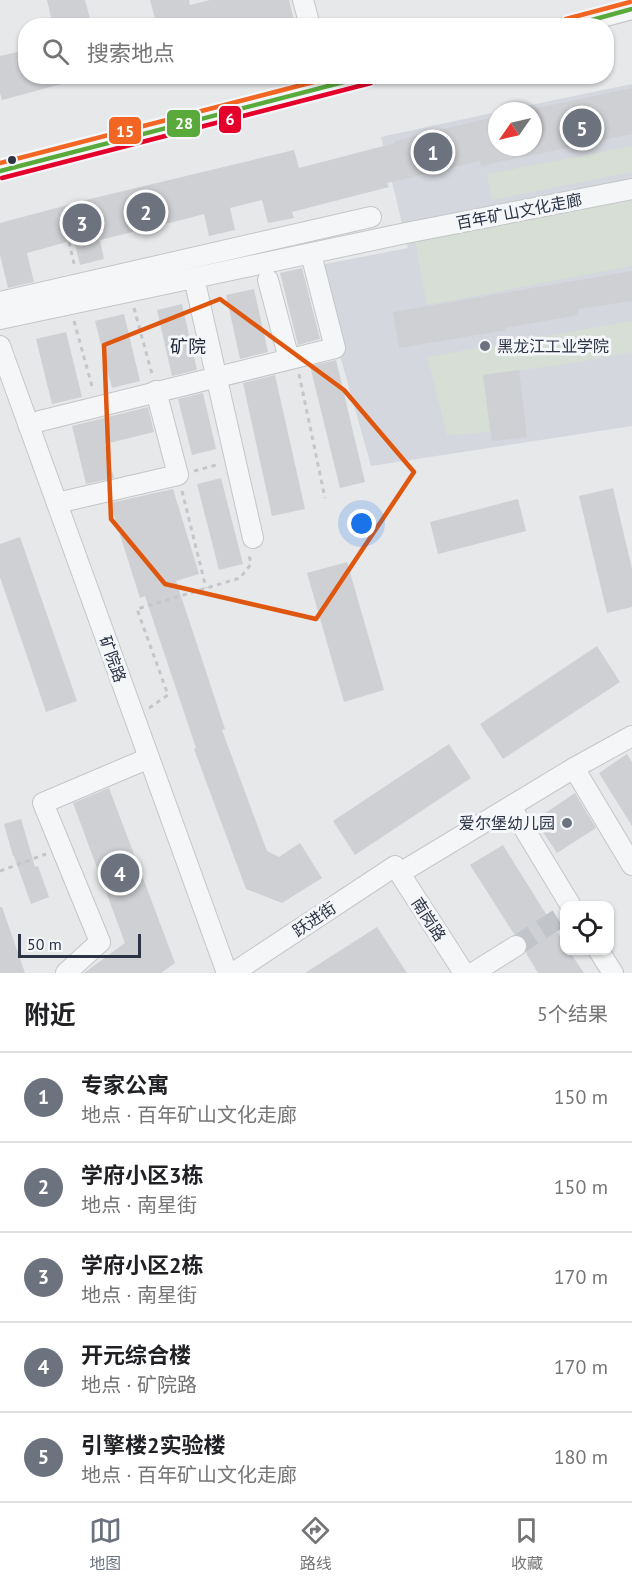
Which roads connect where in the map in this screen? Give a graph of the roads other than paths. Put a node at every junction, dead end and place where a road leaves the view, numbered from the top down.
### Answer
1 (303, 0) edge
2 (632, 9) edge
3 (308, 18) edge
4 (598, 18) edge
5 (319, 84) edge
6 (0, 171) edge
7 (632, 189) edge
8 (372, 217) dead end
9 (311, 254) junction
10 (194, 278) junction
11 (268, 280) dead end
12 (0, 302) edge
13 (0, 319) edge
14 (0, 346) edge
15 (292, 358) junction
16 (217, 376) junction
17 (154, 384) junction
18 (28, 424) junction
19 (57, 503) junction
20 (253, 538) road end
21 (632, 736) edge
22 (149, 758) junction
23 (574, 768) junction
24 (511, 807) junction
25 (632, 865) edge
26 (397, 869) junction
27 (569, 901) edge
28 (516, 946) tunnel mouth
29 (602, 955) edge
30 (66, 973) edge
31 (227, 973) edge
32 (233, 973) edge
33 (464, 973) edge
34 (474, 973) edge
35 (613, 973) edge

1 - 3 street
2 - 4 street
5 - 6 street
7 - 9 street, 百年矿山文化走廊
8 - 12 street
9 - 10 street, 百年矿山文化走廊
9 - 15 street
10 - 13 street, 百年矿山文化走廊
10 - 16 street
11 - 15 street
14 - 18 street, 矿院路
15 - 16 street
16 - 17 street
16 - 20 street
17 - 18 street
17 - 19 street
18 - 19 street, 矿院路
19 - 22 street, 矿院路
21 - 23 street, 跃进街
22 - 30 street
22 - 31 street, 矿院路
23 - 24 street, 跃进街
23 - 25 street
24 - 26 street, 跃进街
24 - 27 street
26 - 32 street, 跃进街
26 - 33 street, 南岗路
28 - 34 street
29 - 35 street

